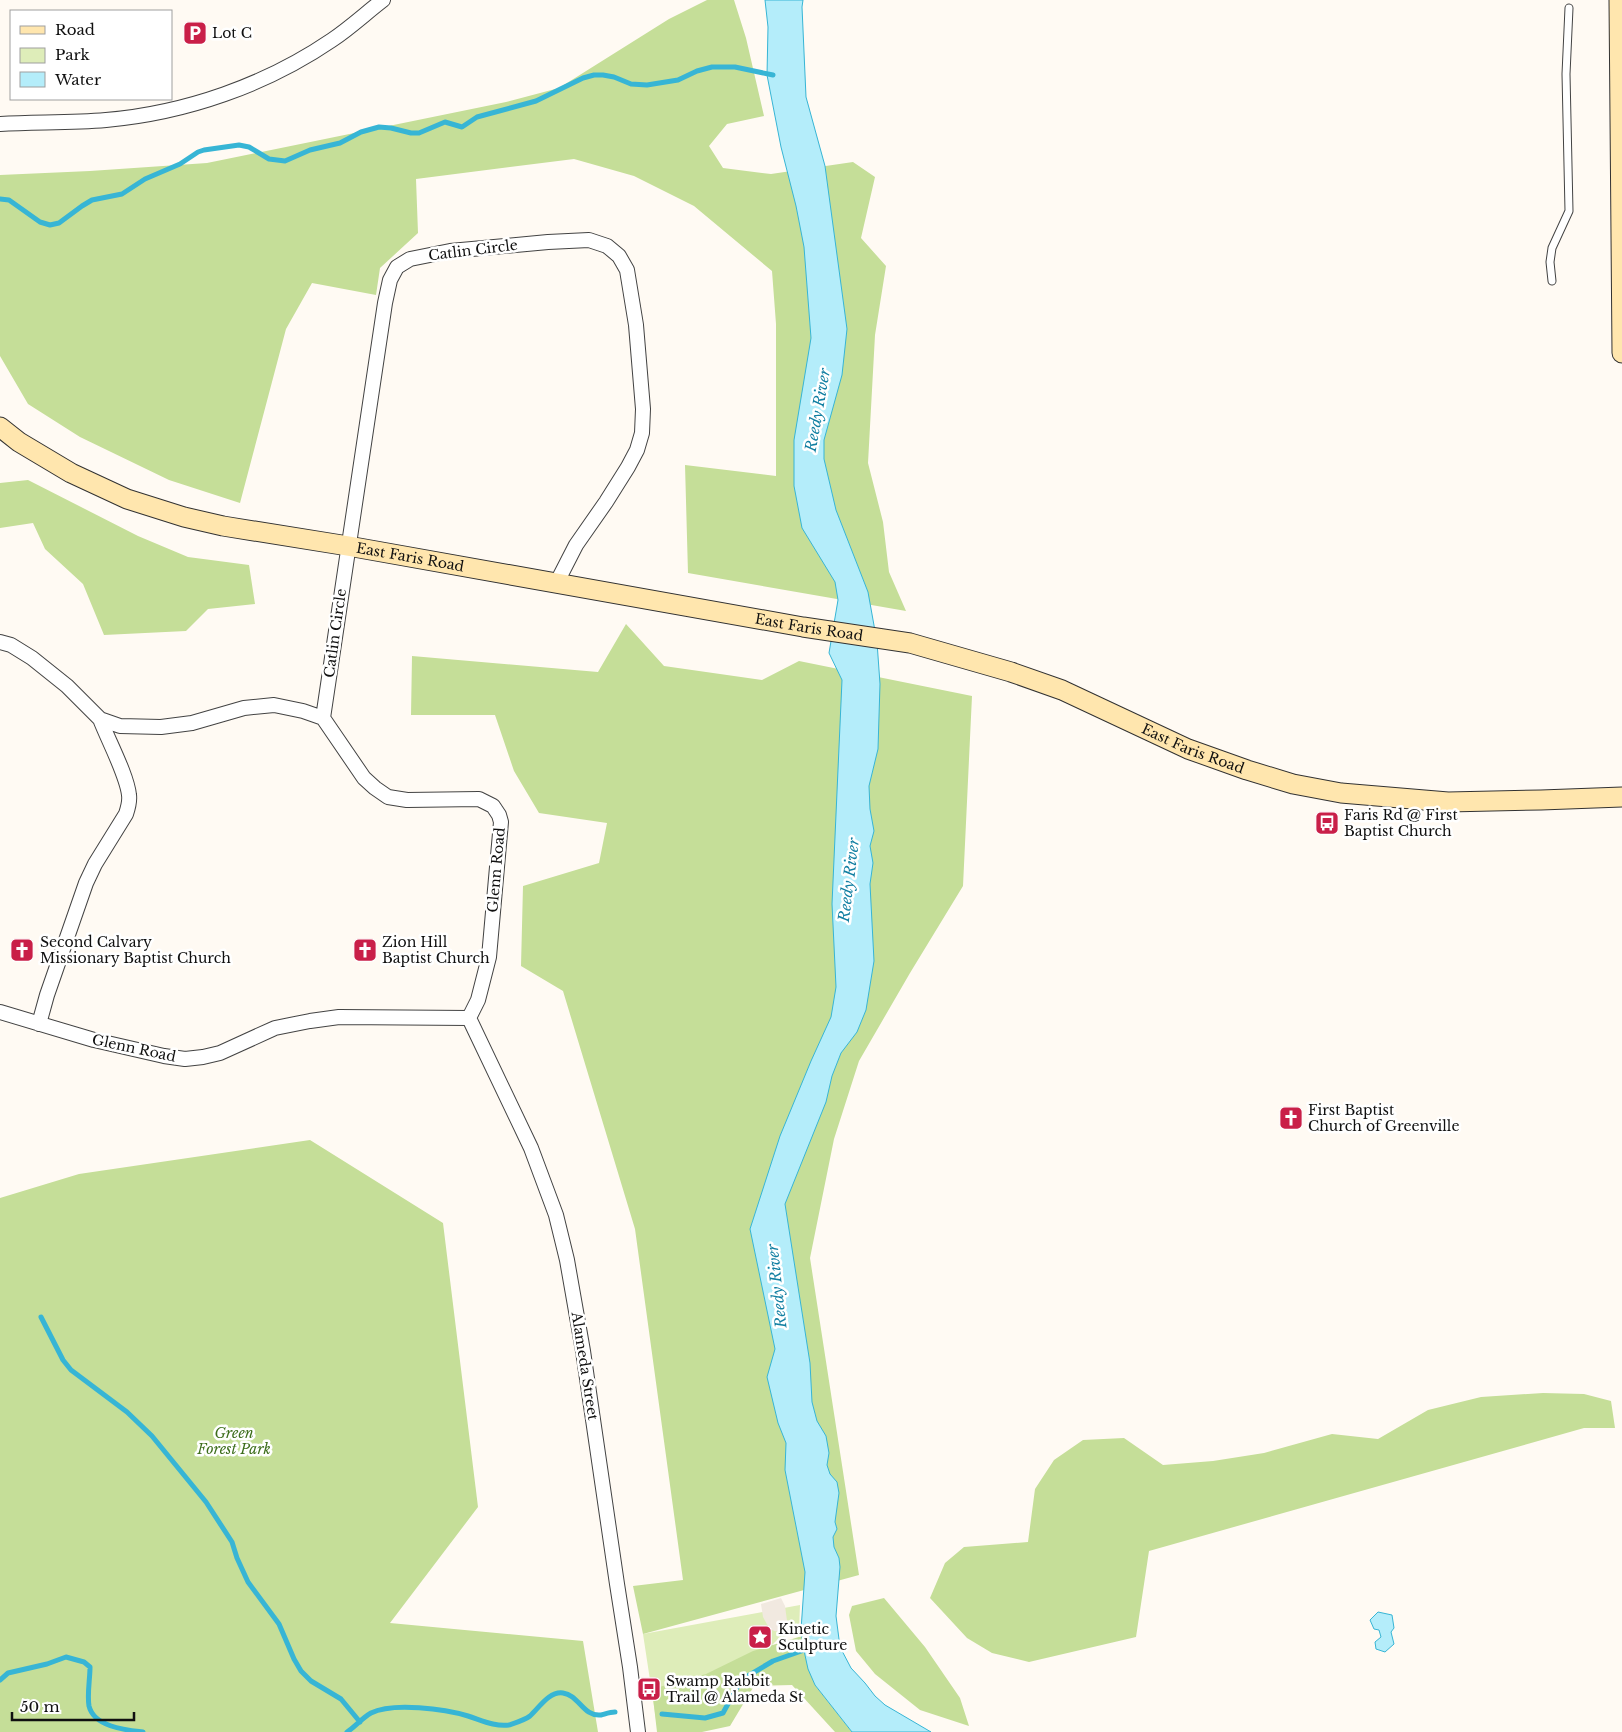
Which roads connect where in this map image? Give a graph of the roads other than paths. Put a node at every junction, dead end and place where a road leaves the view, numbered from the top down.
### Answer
1 (383, 0) edge
2 (1619, 0) edge
3 (1569, 8) dead end
4 (0, 124) edge
5 (1552, 281) dead end
6 (1622, 353) edge
7 (6, 434) edge
8 (348, 546) junction
9 (556, 584) junction
10 (0, 642) edge
11 (323, 718) junction
12 (100, 719) junction
13 (1622, 797) edge
14 (0, 1012) edge
15 (469, 1018) junction
16 (39, 1024) junction
17 (638, 1732) edge

1 - 4 street
2 - 6 main road
3 - 5 lane
7 - 8 main road, East Faris Road
8 - 9 main road, East Faris Road
8 - 9 street, Catlin Circle
8 - 11 street, Catlin Circle
9 - 13 main road, East Faris Road
10 - 12 street
11 - 12 street
11 - 15 street, Glenn Road
12 - 16 street
14 - 16 street, Glenn Road
15 - 16 street, Glenn Road
15 - 17 street, Alameda Street

